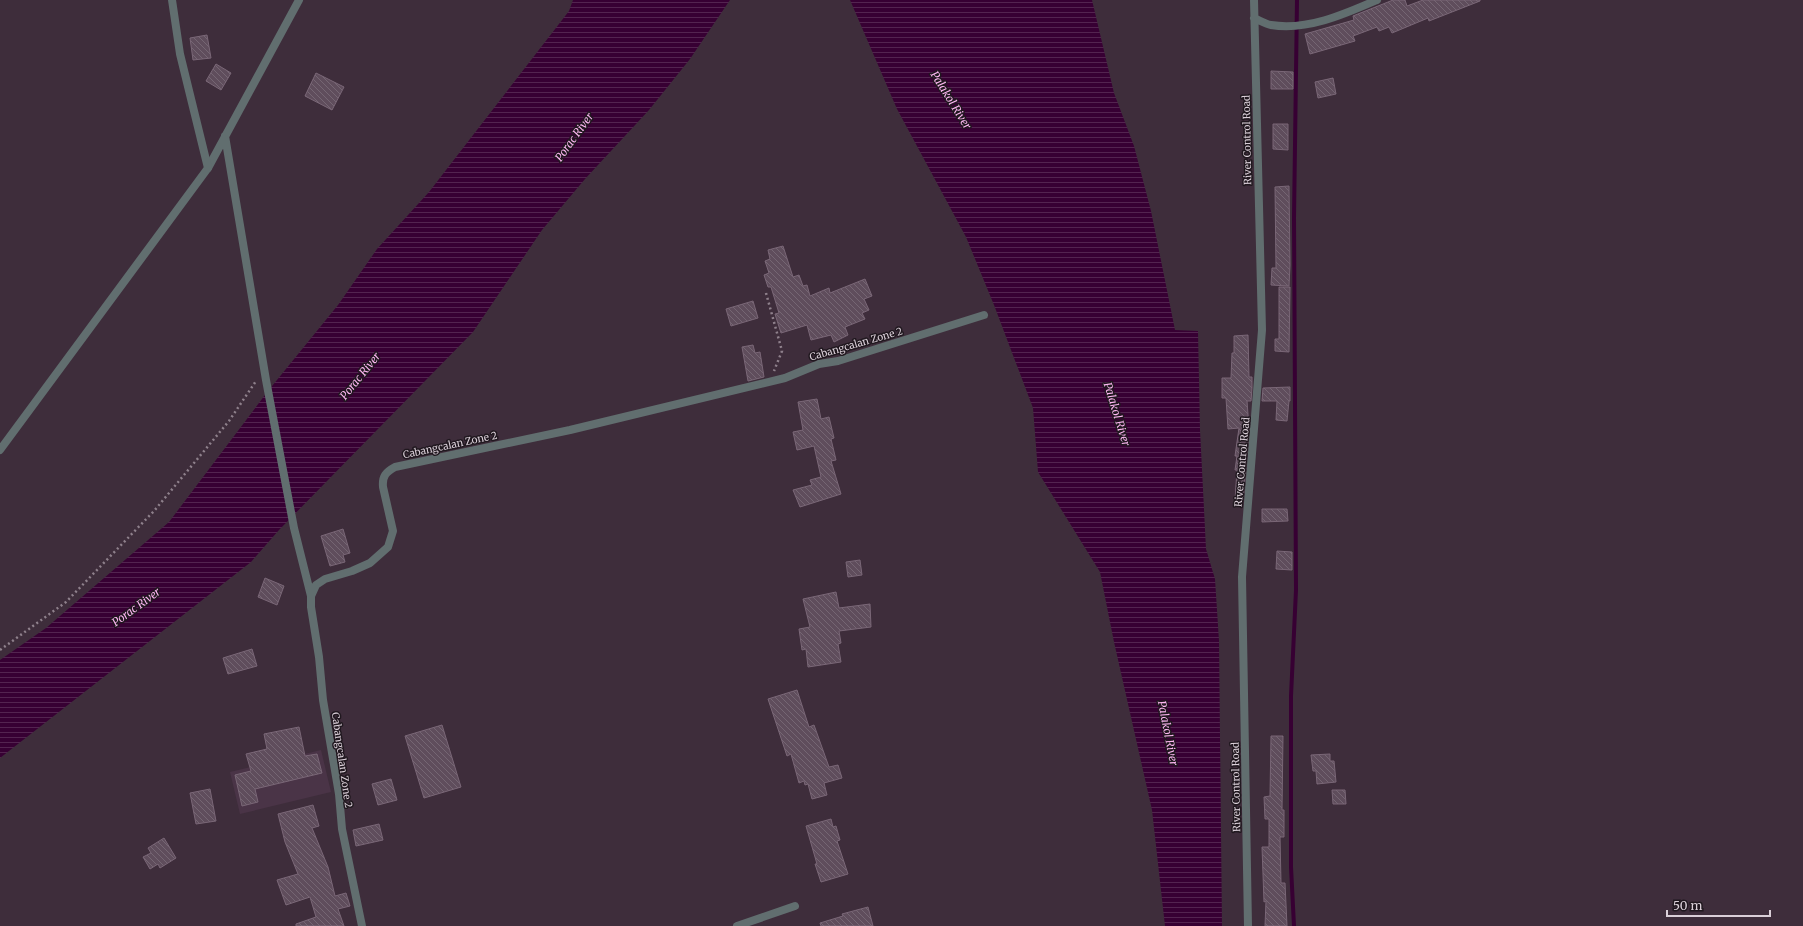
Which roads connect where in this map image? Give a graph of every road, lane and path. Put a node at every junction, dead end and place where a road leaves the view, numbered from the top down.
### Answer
1 (172, 0) edge
2 (299, 0) edge
3 (1254, 0) edge
4 (1377, 0) edge
5 (1254, 18) junction
6 (225, 136) junction
7 (208, 168) junction
8 (766, 293) dead end
9 (984, 315) dead end
10 (265, 368) junction
11 (769, 382) junction
12 (0, 450) edge
13 (310, 596) junction
14 (0, 650) edge
15 (795, 906) dead end
16 (362, 926) edge
17 (737, 926) edge
18 (1248, 926) edge

1 - 7 street
2 - 6 street
3 - 5 street, River Control Road
4 - 5 street
5 - 18 street, River Control Road
6 - 7 street
6 - 10 street
7 - 12 street
8 - 11 path
9 - 11 street, Cabangcalan Zone 2
10 - 13 street
10 - 14 path
11 - 13 street, Cabangcalan Zone 2
13 - 16 street, Cabangcalan Zone 2
15 - 17 street

